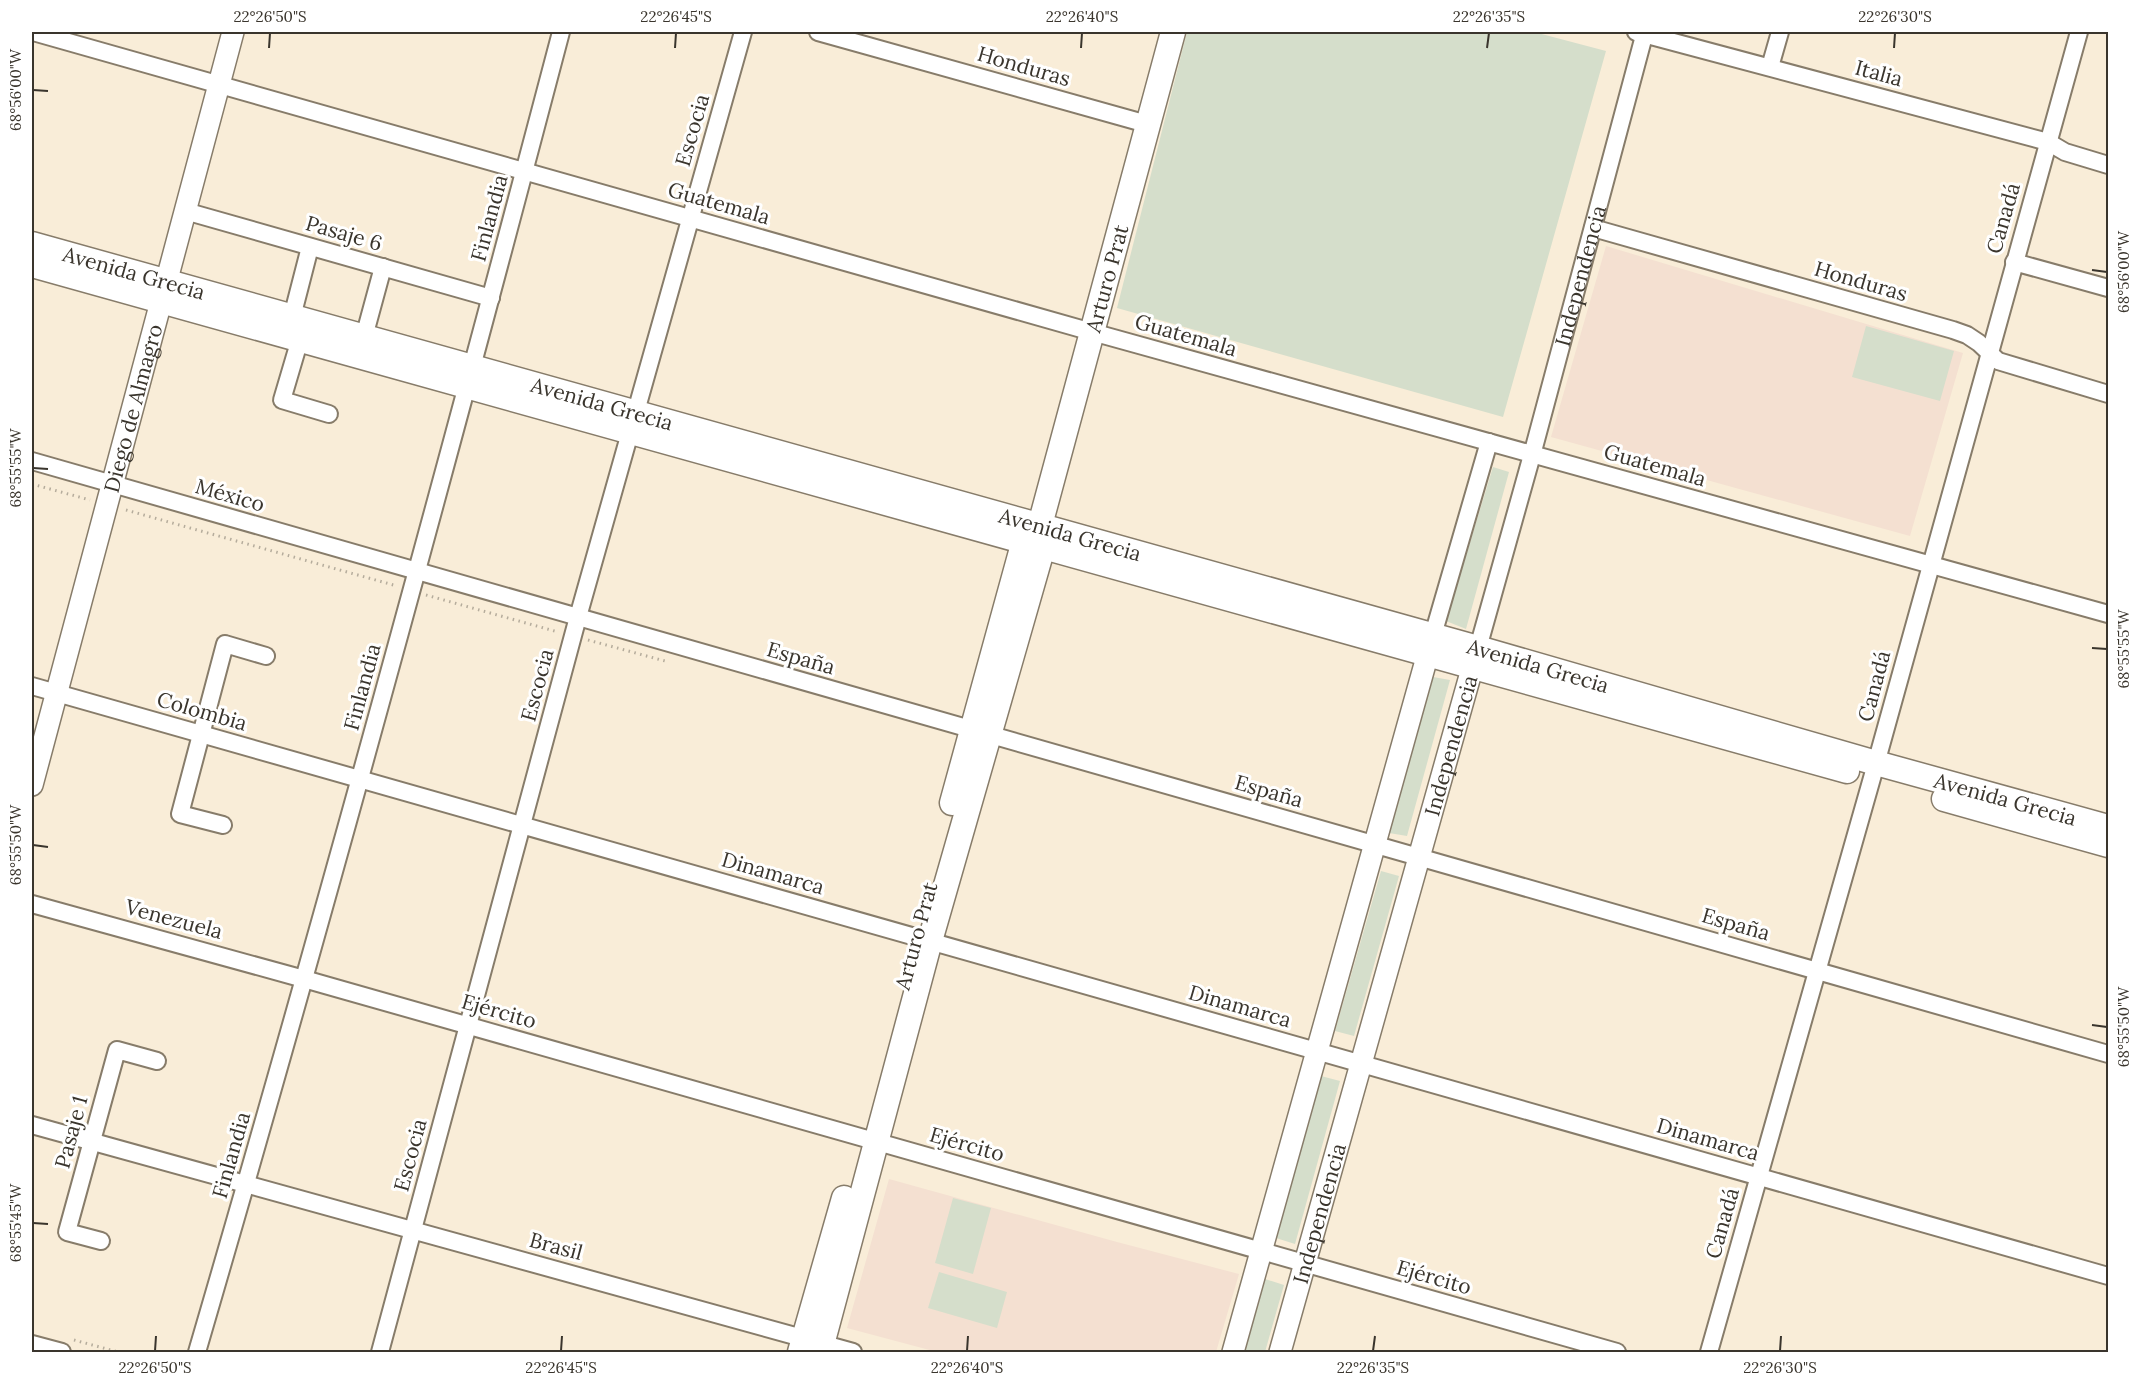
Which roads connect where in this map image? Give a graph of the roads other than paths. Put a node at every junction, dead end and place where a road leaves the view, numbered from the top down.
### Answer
1 (33, 32) edge
2 (233, 32) edge
3 (561, 32) edge
4 (743, 32) edge
5 (818, 32) edge
6 (1173, 32) edge
7 (1641, 32) edge
8 (1780, 32) edge
9 (2079, 32) edge
10 (1770, 67) junction
11 (219, 84) junction
12 (1147, 123) junction
13 (2048, 142) junction
14 (2109, 165) edge
15 (525, 170) junction
16 (185, 211) junction
17 (690, 218) junction
18 (1593, 228) junction
19 (32, 244) edge
20 (310, 247) junction
21 (2014, 262) junction
22 (32, 265) edge
23 (383, 267) junction
24 (2109, 288) edge
25 (164, 291) junction
26 (491, 298) junction
27 (292, 317) junction
28 (1092, 332) junction
29 (364, 338) junction
30 (300, 339) junction
31 (1990, 355) junction
32 (470, 377) junction
33 (2109, 394) edge
34 (329, 414) dead end
35 (633, 422) junction
36 (1489, 442) junction
37 (1532, 455) junction
38 (32, 461) edge
39 (111, 484) junction
40 (1036, 538) junction
41 (1930, 565) junction
42 (417, 572) junction
43 (2109, 614) edge
44 (578, 617) junction
45 (1431, 645) junction
46 (266, 656) dead end
47 (1475, 658) junction
48 (32, 686) edge
49 (56, 693) junction
50 (980, 732) junction
51 (201, 734) junction
52 (1874, 770) junction
53 (360, 779) junction
54 (32, 785) edge
55 (223, 825) dead end
56 (522, 825) junction
57 (2109, 827) edge
58 (1376, 845) junction
59 (2109, 845) edge
60 (1420, 858) junction
61 (32, 904) edge
62 (923, 939) junction
63 (1817, 971) junction
64 (304, 979) junction
65 (468, 1025) junction
66 (1318, 1052) junction
67 (2109, 1054) edge
68 (157, 1061) dead end
69 (1361, 1064) junction
70 (32, 1125) edge
71 (868, 1139) junction
72 (93, 1142) junction
73 (1759, 1177) junction
74 (246, 1184) junction
75 (413, 1230) junction
76 (102, 1240) dead end
77 (1261, 1251) junction
78 (1305, 1264) junction
79 (2109, 1276) edge
80 (32, 1344) edge
81 (812, 1347) edge
82 (62, 1353) edge
83 (197, 1353) edge
84 (380, 1353) edge
85 (853, 1353) edge
86 (1233, 1353) edge
87 (1280, 1353) edge
88 (1617, 1353) edge
89 (1709, 1353) edge

1 - 11 street, Guatemala
2 - 11 street, Diego de Almagro
3 - 15 street, Finlandia
4 - 17 street, Escocia
5 - 12 street, Honduras
6 - 12 main road, Arturo Prat
7 - 10 street, Italia
7 - 18 street, Independencia
8 - 10 street
9 - 13 street, Canadá
10 - 13 street, Italia
11 - 15 street, Guatemala
11 - 16 street, Diego de Almagro
12 - 28 main road, Arturo Prat
13 - 14 street, Italia
13 - 21 street, Canadá
15 - 17 street, Guatemala
15 - 26 street, Finlandia
16 - 20 street, Pasaje 6
16 - 25 street, Diego de Almagro
17 - 28 street, Guatemala
17 - 35 street, Escocia
18 - 31 street, Honduras
18 - 37 street, Independencia
19 - 25 main road, Avenida Grecia
20 - 23 street, Pasaje 6
20 - 27 street
21 - 24 street
21 - 31 street, Canadá
22 - 25 main road, Avenida Grecia
23 - 26 street, Pasaje 6
23 - 29 street
25 - 27 main road, Avenida Grecia
25 - 30 main road, Avenida Grecia
25 - 39 street, Diego de Almagro
26 - 32 street, Finlandia
27 - 29 main road, Avenida Grecia
28 - 36 street, Guatemala
28 - 40 main road, Arturo Prat
29 - 32 main road, Avenida Grecia
30 - 32 main road, Avenida Grecia
30 - 34 street
31 - 33 street, Honduras
31 - 41 street, Canadá
32 - 35 main road, Avenida Grecia
32 - 42 street, Finlandia
35 - 40 main road, Avenida Grecia
35 - 44 street, Escocia
36 - 37 street, Guatemala
36 - 45 street
37 - 41 street, Guatemala
37 - 47 street, Independencia
38 - 39 street, México
39 - 42 street, México
39 - 49 street, Diego de Almagro
40 - 45 main road, Avenida Grecia
40 - 50 main road, Arturo Prat
41 - 43 street, Guatemala
41 - 52 street, Canadá
42 - 44 street, España
42 - 53 street, Finlandia
44 - 50 street, España
44 - 56 street, Escocia
45 - 47 main road, Avenida Grecia
45 - 58 street
46 - 51 street
47 - 52 main road, Avenida Grecia
47 - 60 street, Independencia
48 - 49 street, Colombia
49 - 51 street, Colombia
49 - 54 street, Diego de Almagro
50 - 58 street, España
50 - 62 main road, Arturo Prat
51 - 53 street, Colombia
51 - 55 street
52 - 57 main road, Avenida Grecia
52 - 59 main road, Avenida Grecia
52 - 63 street, Canadá
53 - 56 street, Dinamarca
53 - 64 street, Finlandia
56 - 62 street, Dinamarca
56 - 65 street, Escocia
58 - 60 street, España
58 - 66 street
60 - 63 street, España
60 - 69 street, Independencia
61 - 64 street, Venezuela
62 - 66 street, Dinamarca
62 - 71 main road, Arturo Prat
63 - 67 street, España
63 - 73 street, Canadá
64 - 65 street, Ejército
64 - 74 street, Finlandia
65 - 71 street, Ejército
65 - 75 street, Escocia
66 - 69 street, Dinamarca
66 - 77 street
68 - 72 street, Pasaje 1
69 - 73 street, Dinamarca
69 - 78 street, Independencia
70 - 72 street, Brasil
71 - 77 street, Ejército
71 - 81 main road, Arturo Prat
72 - 74 street, Brasil
72 - 76 street, Pasaje 1
73 - 79 street, Dinamarca
73 - 89 street, Canadá
74 - 75 street, Brasil
74 - 83 street, Finlandia
75 - 81 street, Brasil
75 - 84 street, Escocia
77 - 78 street, Ejército
77 - 86 street
78 - 87 street, Independencia
78 - 88 street, Ejército
80 - 82 street
81 - 85 street, Brasil

